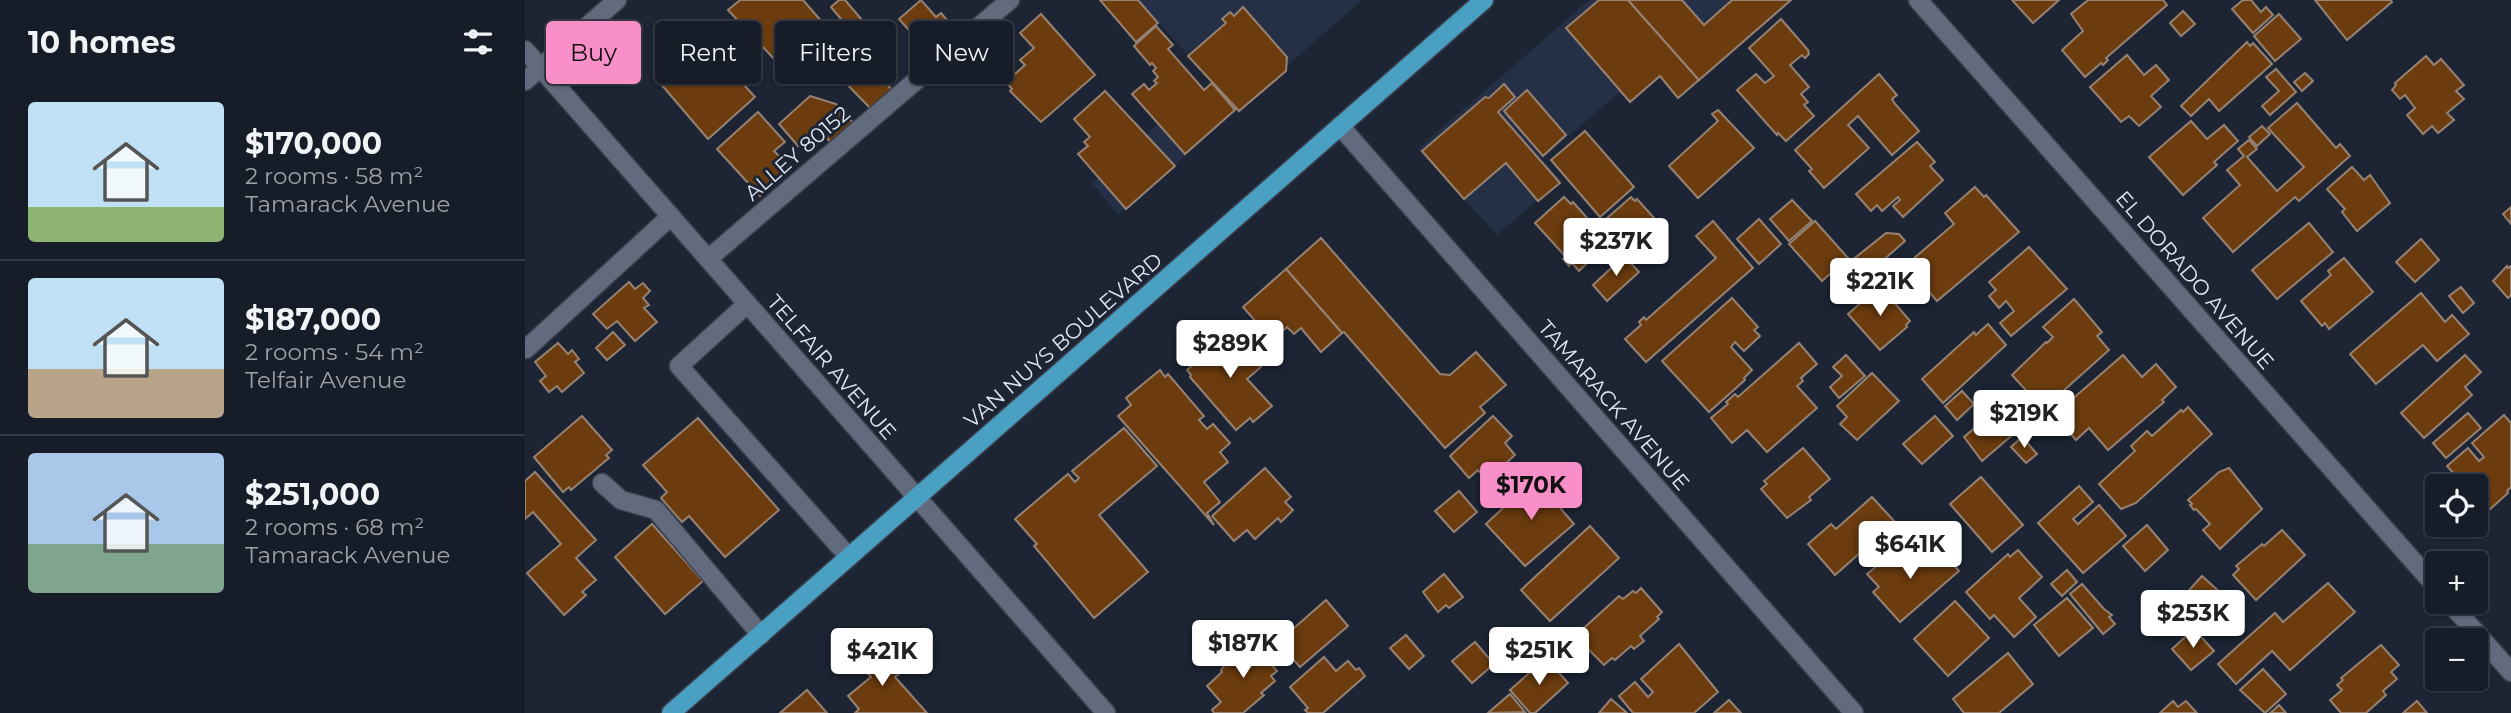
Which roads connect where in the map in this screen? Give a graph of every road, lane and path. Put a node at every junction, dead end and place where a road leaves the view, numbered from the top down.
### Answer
1 (617, 0) edge
2 (1010, 0) edge
3 (1484, 0) edge
4 (1918, 0) edge
5 (525, 50) edge
6 (541, 66) junction
7 (525, 81) edge
8 (1340, 127) junction
9 (671, 216) junction
10 (708, 259) junction
11 (747, 304) junction
12 (526, 349) edge
13 (602, 483) dead end
14 (917, 498) junction
15 (849, 557) junction
16 (2425, 574) edge
17 (2460, 614) edge
18 (761, 635) junction
19 (2511, 672) edge
20 (671, 713) edge
21 (1106, 713) edge
22 (1854, 713) edge

1 - 6 street
2 - 10 street, ALLEY 80152
3 - 8 main road, VAN NUYS BOULEVARD
4 - 16 street, EL DORADO AVENUE
5 - 6 street, TELFAIR AVENUE
6 - 7 street
6 - 9 street, TELFAIR AVENUE
8 - 14 main road, VAN NUYS BOULEVARD
8 - 22 street, TAMARACK AVENUE
9 - 10 street, TELFAIR AVENUE
9 - 12 street
10 - 11 street, TELFAIR AVENUE
11 - 14 street, TELFAIR AVENUE
11 - 15 street
13 - 18 street
14 - 15 main road, VAN NUYS BOULEVARD
14 - 21 street, TELFAIR AVENUE
15 - 18 main road, VAN NUYS BOULEVARD
17 - 19 street
18 - 20 main road, VAN NUYS BOULEVARD

